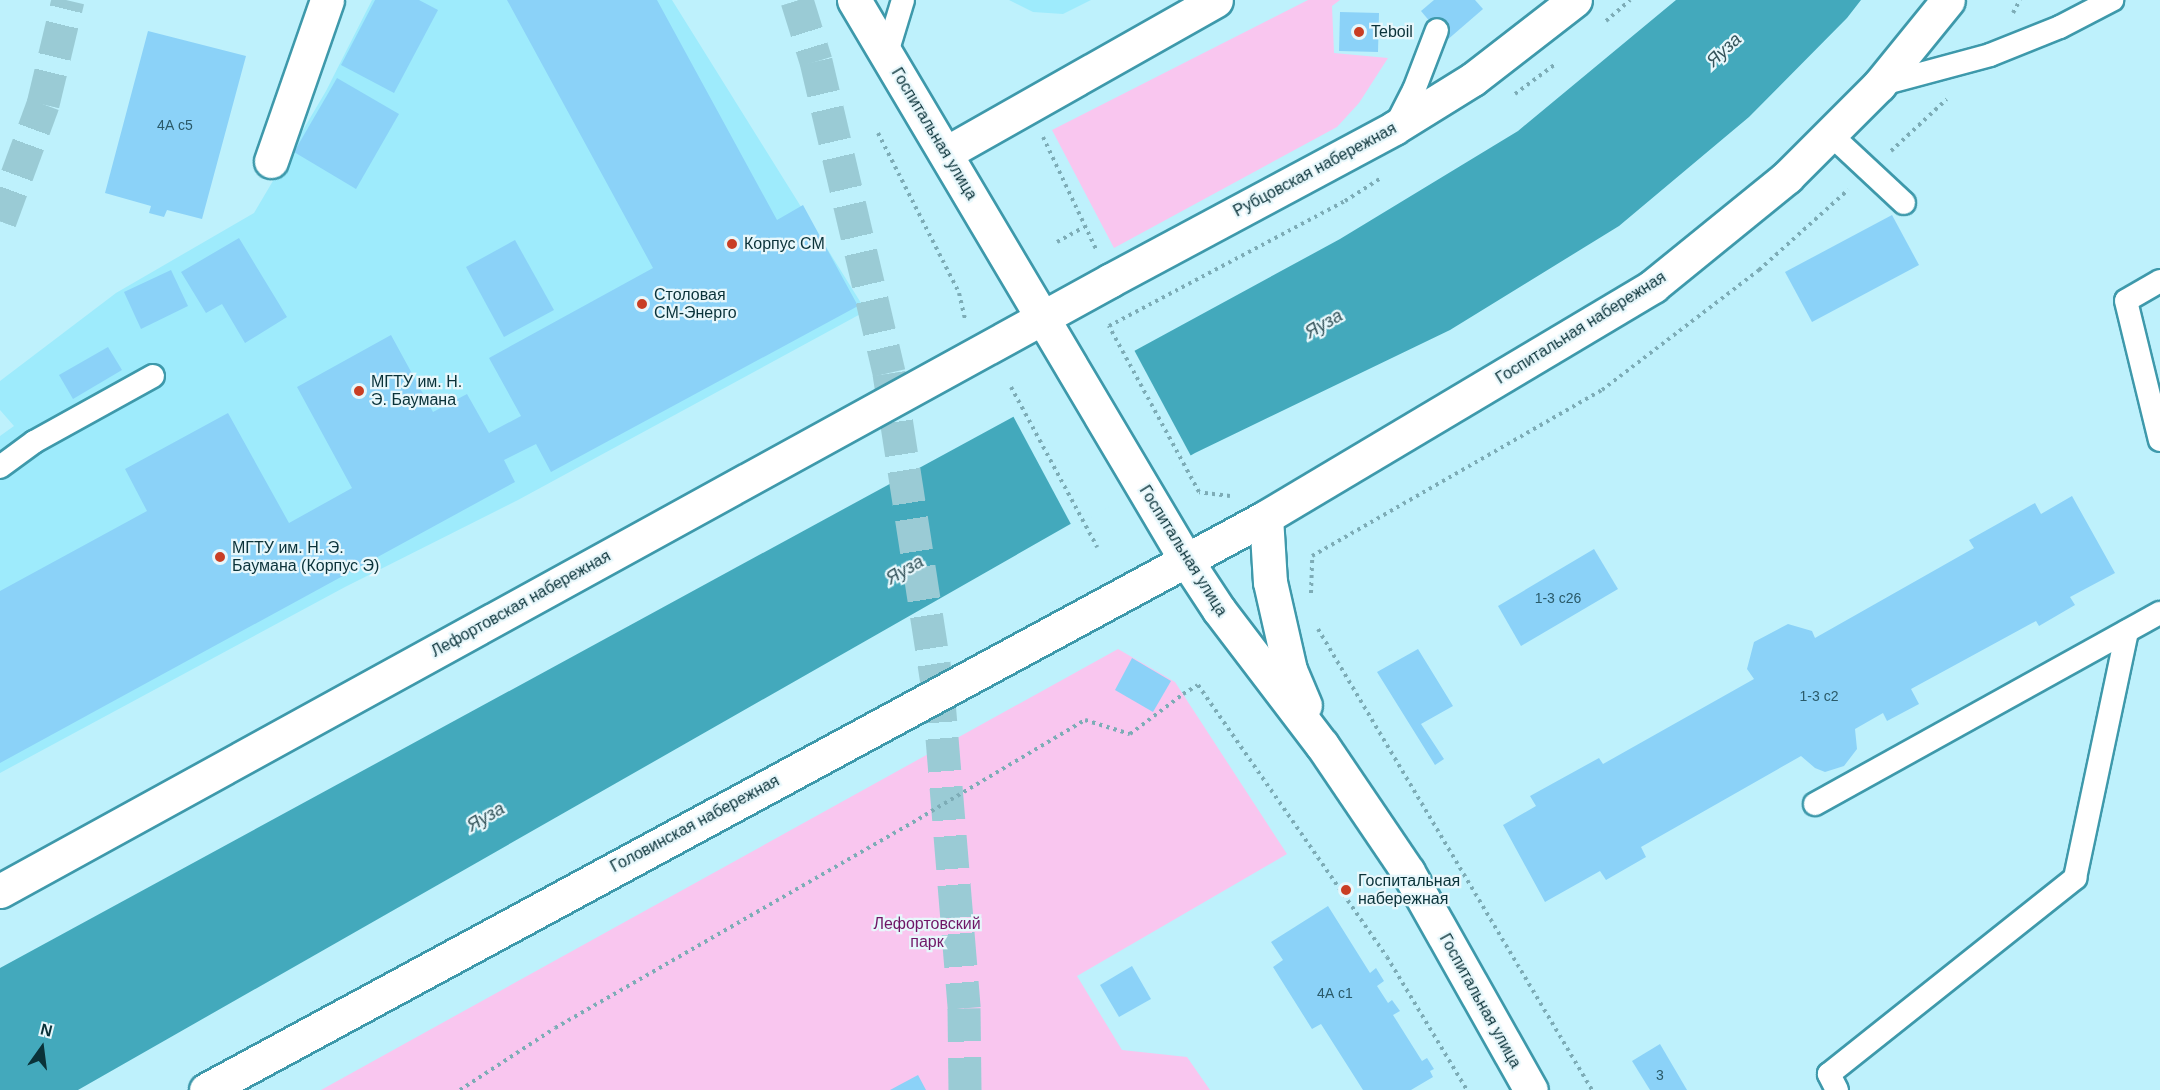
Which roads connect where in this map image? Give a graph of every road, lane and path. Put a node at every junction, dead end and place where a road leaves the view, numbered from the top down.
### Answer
1 (327, 0) edge
2 (854, 0) edge
3 (903, 0) edge
4 (1216, 0) edge
5 (1575, 0) edge
6 (1948, 0) edge
7 (2020, 0) edge
8 (2112, 0) edge
9 (1437, 30) dead end
10 (1990, 55) junction
11 (886, 56) junction
12 (1879, 85) junction
13 (1952, 94) dead end
14 (1394, 128) junction
15 (878, 133) dead end
16 (1830, 134) junction
17 (1042, 136) dead end
18 (946, 153) junction
19 (271, 161) dead end
20 (1869, 171) junction
21 (1904, 203) dead end
22 (1084, 227) junction
23 (1057, 242) dead end
24 (1100, 256) dead end
25 (2160, 281) edge
26 (1129, 315) dead end
27 (1042, 318) junction
28 (966, 321) dead end
29 (153, 376) dead end
30 (1011, 387) dead end
31 (2160, 441) edge
32 (0, 467) edge
33 (1230, 496) dead end
34 (1266, 517) junction
35 (1097, 547) dead end
36 (1186, 560) junction
37 (1311, 604) dead end
38 (2160, 613) edge
39 (1317, 626) dead end
40 (2127, 631) junction
41 (1322, 745) junction
42 (1815, 804) dead end
43 (0, 891) edge
44 (206, 1090) edge
45 (460, 1090) edge
46 (1467, 1090) edge
47 (1531, 1090) edge
48 (1592, 1090) edge
49 (1837, 1090) edge

1 - 19 main road
2 - 11 main road, Госпитальная улица
3 - 11 lane
4 - 18 main road
5 - 14 main road, Рубцовская набережная
6 - 12 main road, Госпитальная набережная
7 - 10 path
8 - 10 lane
9 - 14 lane
10 - 12 lane
11 - 18 main road, Госпитальная улица
12 - 16 main road, Госпитальная набережная
13 - 20 path
14 - 27 main road, Рубцовская набережная
15 - 28 path
16 - 20 lane
16 - 34 main road, Госпитальная набережная
17 - 22 path
18 - 27 main road, Госпитальная улица
20 - 21 lane
20 - 37 path
22 - 23 path
22 - 24 path
25 - 31 lane
26 - 33 path
27 - 36 main road, Госпитальная улица
27 - 43 main road, Лефортовская набережная
29 - 32 lane
30 - 35 path
34 - 36 main road, Госпитальная набережная
34 - 41 main road
36 - 41 main road, Госпитальная улица
36 - 44 main road, Головинская набережная
38 - 40 lane
39 - 48 path
40 - 42 lane
40 - 49 lane
41 - 47 main road, Госпитальная улица
45 - 46 path

